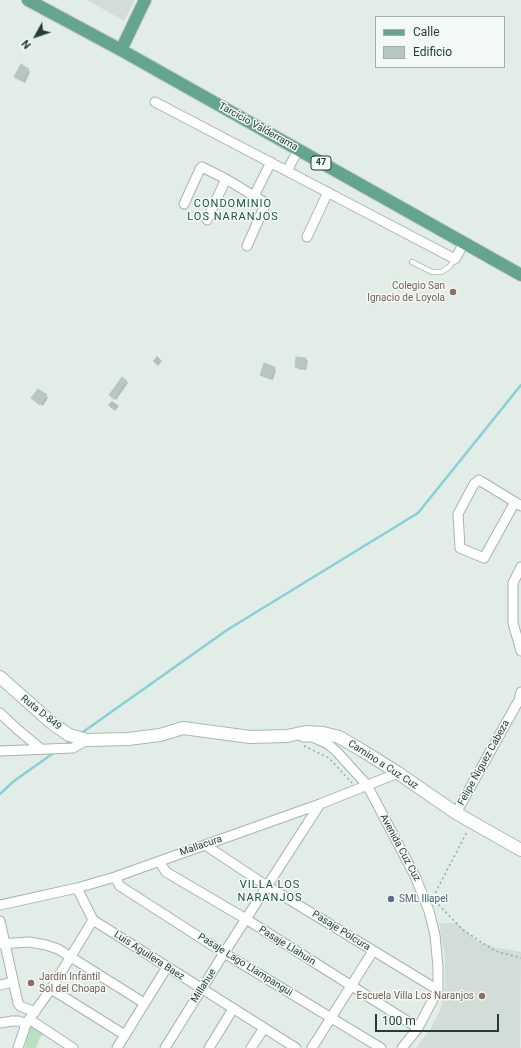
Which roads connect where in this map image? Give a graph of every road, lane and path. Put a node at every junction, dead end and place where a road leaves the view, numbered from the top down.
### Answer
1 (28, 0) edge
2 (145, 0) edge
3 (121, 50) junction
4 (155, 102) dead end
5 (298, 150) junction
6 (271, 162) junction
7 (287, 171) junction
8 (226, 179) junction
9 (328, 192) junction
10 (254, 196) junction
11 (184, 204) dead end
12 (207, 220) dead end
13 (307, 237) dead end
14 (464, 243) junction
15 (247, 246) dead end
16 (455, 259) junction
17 (412, 262) dead end
18 (521, 275) edge
19 (518, 504) edge
20 (521, 567) edge
21 (521, 651) edge
22 (0, 677) edge
23 (521, 692) edge
24 (0, 713) edge
25 (287, 736) junction
26 (87, 740) junction
27 (41, 749) junction
28 (0, 751) edge
29 (398, 773) junction
30 (367, 785) junction
31 (320, 804) junction
32 (456, 813) junction
33 (472, 822) junction
34 (205, 845) junction
35 (521, 850) edge
36 (159, 861) junction
37 (115, 877) junction
38 (267, 886) junction
39 (77, 888) junction
40 (0, 904) edge
41 (93, 920) junction
42 (246, 920) junction
43 (0, 921) edge
44 (2, 944) edge
45 (373, 951) junction
46 (224, 953) junction
47 (70, 958) junction
48 (521, 958) edge
49 (167, 967) junction
50 (13, 982) junction
51 (0, 985) edge
52 (351, 986) junction
53 (51, 989) junction
54 (202, 990) junction
55 (438, 990) junction
56 (144, 1003) junction
57 (234, 1009) junction
58 (35, 1012) junction
59 (331, 1019) junction
60 (28, 1022) junction
61 (0, 1023) edge
62 (264, 1028) junction
63 (418, 1028) junction
64 (125, 1035) junction
65 (292, 1047) edge
66 (18, 1048) edge
67 (73, 1048) edge
68 (117, 1048) edge
69 (165, 1048) edge
70 (209, 1048) edge
71 (251, 1048) edge
72 (312, 1048) edge
73 (381, 1048) edge
74 (402, 1048) edge

1 - 3 main road, Tarcicio Valderrama
2 - 3 main road
3 - 5 main road, Tarcicio Valderrama / 47
4 - 6 street
5 - 7 street
5 - 14 main road, Tarcicio Valderrama / 47
6 - 7 street
6 - 10 street
7 - 9 street
8 - 10 street
8 - 11 street
8 - 12 street
9 - 13 street
9 - 16 street
10 - 15 street
14 - 16 street
14 - 18 main road, Tarcicio Valderrama / 47
16 - 17 lane
19 - 19 street
20 - 21 street
22 - 26 main road, Ruta D-849
23 - 32 street, Felipe Ñiguez Cabeza
24 - 27 street
25 - 26 main road, Camino a Cuz Cuz
25 - 29 main road, Camino a Cuz Cuz
25 - 30 street, Avenida Cuz Cuz
26 - 27 street
27 - 28 street
29 - 30 street, Mallacura
29 - 32 main road, Camino a Cuz Cuz
30 - 31 street, Mallacura
30 - 55 street, Avenida Cuz Cuz
31 - 34 street, Mallacura
31 - 38 street, Millahue
32 - 33 main road, Camino a Cuz Cuz
33 - 35 main road, Camino a Cuz Cuz
33 - 48 path
34 - 36 street, Mallacura
34 - 38 street, Pasaje Polcura
36 - 37 street, Mallacura
36 - 42 street, Pasaje Llahuin
37 - 39 street, Mallacura
37 - 46 street, Pasaje Lago Llampangui
38 - 42 street, Millahue
38 - 45 street, Pasaje Polcura
39 - 40 street, Mallacura
39 - 41 street
41 - 47 street
41 - 49 street, Luis Aguilera Baez
42 - 46 street, Millahue
42 - 52 street, Pasaje Llahuin
43 - 44 street
44 - 47 street
44 - 50 street
45 - 52 street
45 - 55 street, Pasaje Polcura
46 - 54 street, Millahue
46 - 59 street, Pasaje Lago Llampangui
47 - 53 street
47 - 56 street
49 - 54 street, Luis Aguilera Baez
49 - 56 street
50 - 51 street
50 - 58 street
52 - 59 street
52 - 63 street, Pasaje Llahuin
53 - 58 street
53 - 64 street
54 - 57 street, Luis Aguilera Baez
54 - 69 street, Millahue
55 - 63 street, Avenida Cuz Cuz
56 - 64 street
57 - 62 street, Luis Aguilera Baez
57 - 70 street
58 - 60 street
59 - 72 street
59 - 73 street, Pasaje Lago Llampangui
60 - 61 street
60 - 66 street
60 - 67 street
62 - 65 street, Luis Aguilera Baez
62 - 71 street
63 - 74 street, Avenida Cuz Cuz
64 - 68 street

